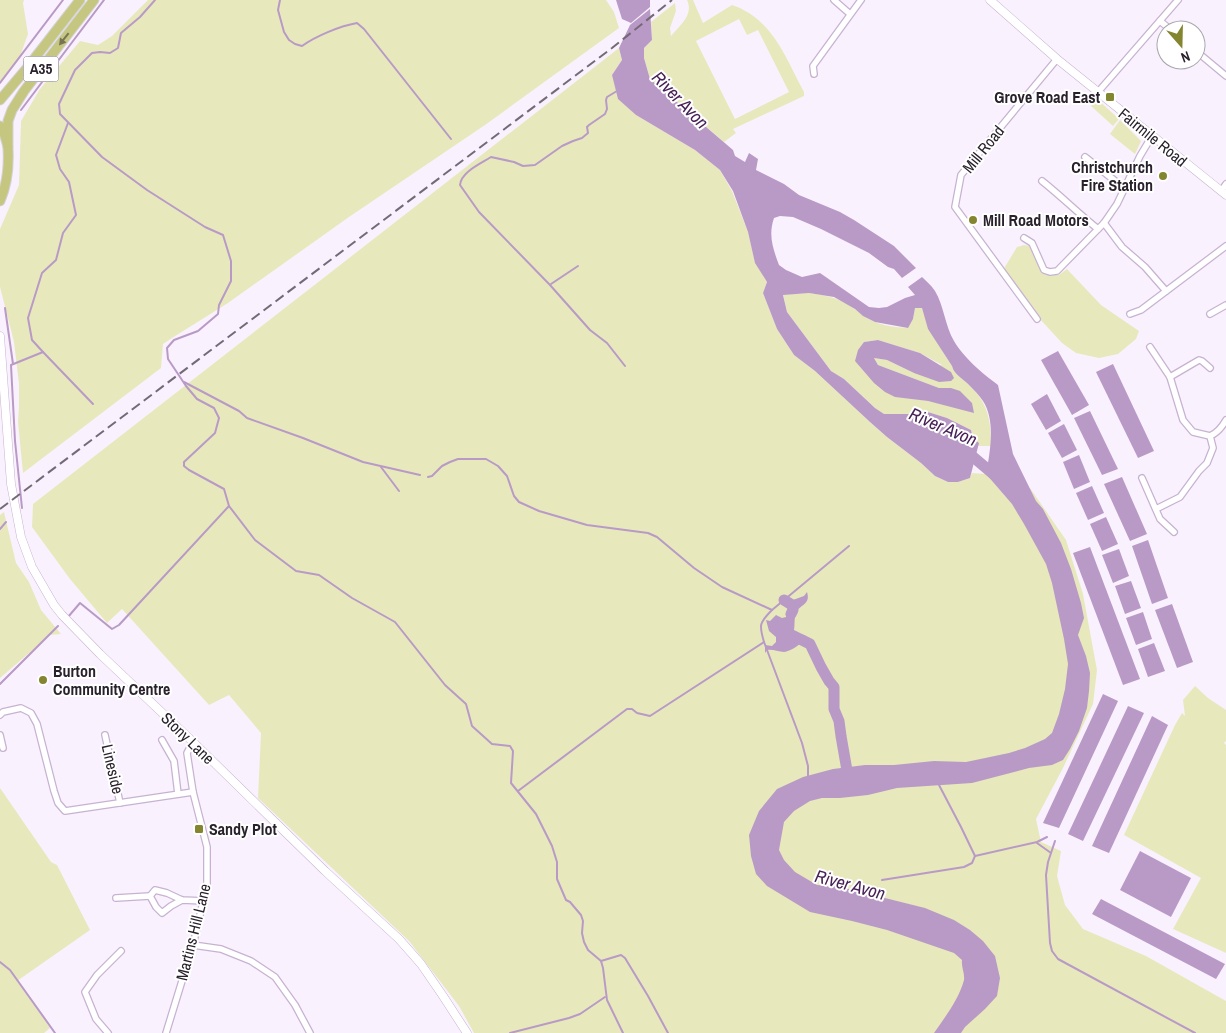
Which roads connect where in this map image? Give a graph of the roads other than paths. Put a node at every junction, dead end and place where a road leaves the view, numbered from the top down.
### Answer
1 (80, 0) edge
2 (94, 0) edge
3 (834, 0) edge
4 (861, 0) edge
5 (990, 0) edge
6 (1178, 0) edge
7 (850, 14) junction
8 (1161, 20) edge
9 (1156, 26) edge
10 (1206, 59) edge
11 (1057, 60) junction
12 (814, 74) dead end
13 (1226, 76) edge
14 (1098, 92) junction
15 (0, 100) edge
16 (0, 126) edge
17 (1152, 136) junction
18 (8, 146) junction
19 (1085, 157) dead end
20 (1042, 181) dead end
21 (1124, 188) junction
22 (1224, 190) edge
23 (0, 201) edge
24 (1104, 223) junction
25 (1098, 229) junction
26 (1024, 238) dead end
27 (1226, 246) edge
28 (1166, 291) junction
29 (1226, 305) edge
30 (1130, 314) dead end
31 (1210, 314) dead end
32 (1037, 319) dead end
33 (0, 336) edge
34 (1150, 346) dead end
35 (1210, 368) dead end
36 (1170, 377) junction
37 (1226, 420) edge
38 (1210, 436) junction
39 (1142, 478) dead end
40 (1156, 509) junction
41 (1174, 532) dead end
42 (0, 715) edge
43 (0, 735) edge
44 (105, 736) dead end
45 (162, 740) dead end
46 (193, 742) junction
47 (4, 748) dead end
48 (193, 792) junction
49 (178, 794) junction
50 (120, 803) junction
51 (150, 896) junction
52 (116, 898) dead end
53 (182, 900) junction
54 (204, 902) junction
55 (193, 945) junction
56 (121, 951) dead end
57 (108, 1033) edge
58 (166, 1033) edge
59 (310, 1033) edge
60 (467, 1033) edge

1 - 15 main road, A35
2 -> 18 main road, A35
3 - 7 street
4 - 7 street
5 - 11 main road, Fairmile Road
6 - 8 street
7 - 12 street
9 - 14 street
10 - 13 street
11 - 14 main road, Fairmile Road
11 - 32 street, Mill Road
14 - 17 main road, Fairmile Road
16 - 18 main road
17 - 21 street
17 - 22 main road, Fairmile Road
18 - 23 main road
19 - 21 street
20 - 25 street
21 - 24 street
24 - 25 street
24 - 28 street
25 - 26 street
27 - 28 street
28 - 30 street
29 - 31 street
33 - 46 main road, Stony Lane
34 - 36 street
35 - 36 street
36 - 38 street
37 - 38 street
38 - 40 street
39 - 40 street
40 - 41 street
42 - 50 street
43 - 47 street
44 - 50 street, Lineside
45 - 49 street
46 - 48 street, Martins Hill Lane
46 - 60 main road, Stony Lane
48 - 49 street
48 - 54 street, Martins Hill Lane
49 - 50 street
51 - 52 street
51 - 53 street
51 - 53 street
53 - 54 street
54 - 55 street, Martins Hill Lane
55 - 58 street, Martins Hill Lane
55 - 59 street
56 - 57 street

